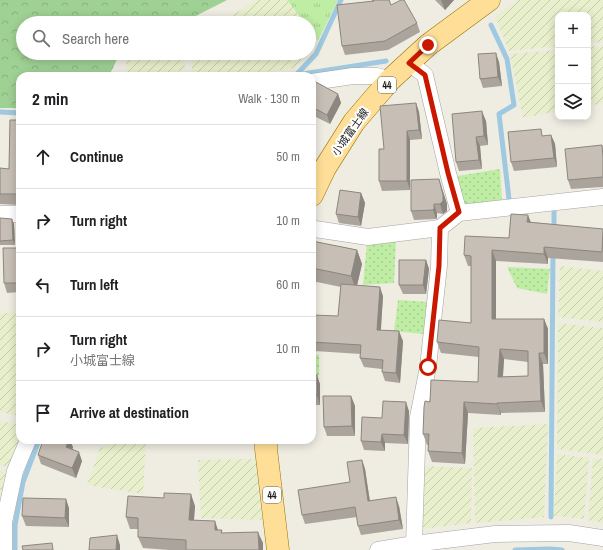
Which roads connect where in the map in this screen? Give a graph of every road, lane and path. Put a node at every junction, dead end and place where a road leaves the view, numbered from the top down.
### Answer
1 (489, 0) edge
2 (409, 63) junction
3 (390, 80) junction
4 (316, 81) edge
5 (316, 186) edge
6 (603, 197) edge
7 (459, 212) junction
8 (0, 214) edge
9 (16, 214) edge
10 (440, 228) junction
11 (316, 229) edge
12 (26, 444) edge
13 (266, 444) edge
14 (603, 538) edge
15 (414, 544) junction
16 (4, 550) edge
17 (278, 550) edge
18 (378, 550) edge

1 - 2 main road, 小城富士線 / 44
2 - 3 main road, 小城富士線 / 44
2 - 7 street
3 - 4 street
3 - 5 main road, 小城富士線 / 44
6 - 7 street
7 - 10 street
8 - 9 street
10 - 11 street
10 - 15 street
12 - 16 street
13 - 17 main road, 44
14 - 15 street
15 - 18 street

